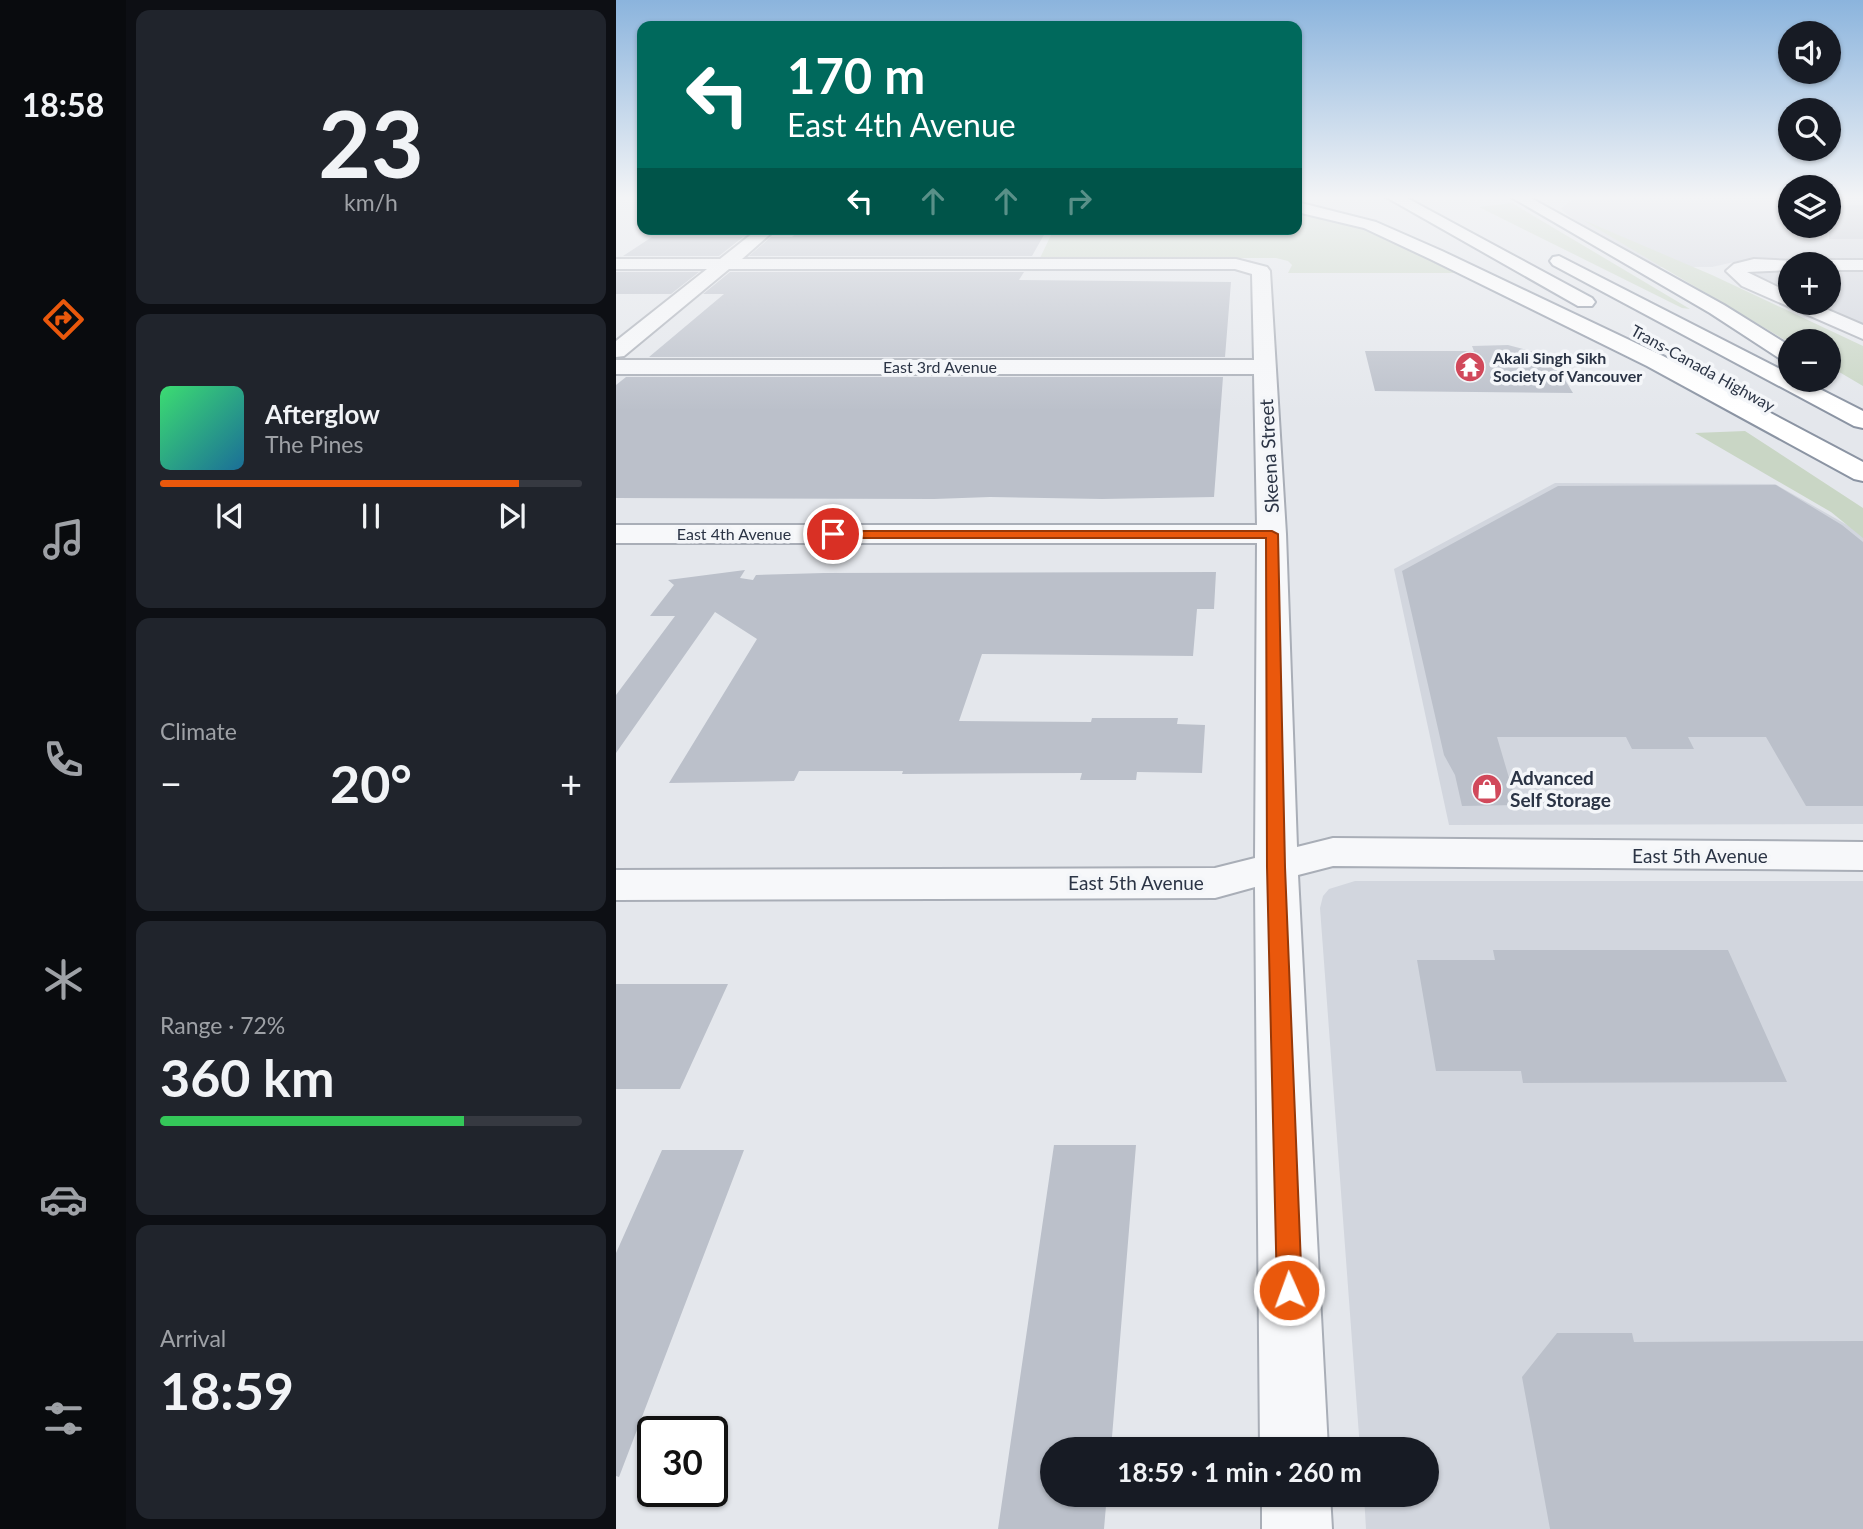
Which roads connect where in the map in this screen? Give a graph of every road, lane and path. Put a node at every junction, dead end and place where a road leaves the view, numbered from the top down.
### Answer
1 (718, 268) edge
2 (1256, 268) edge
3 (1461, 268) edge
4 (1523, 268) edge
5 (1573, 268) edge
6 (1652, 268) edge
7 (1739, 268) edge
8 (1778, 295) edge
9 (1601, 311) dead end
10 (1823, 315) edge
11 (1625, 324) dead end
12 (1863, 333) edge
13 (1778, 347) edge
14 (616, 351) edge
15 (1265, 367) junction
16 (616, 368) edge
17 (1841, 386) edge
18 (1863, 400) edge
19 (1863, 421) edge
20 (1863, 461) edge
21 (1863, 473) edge
22 (616, 534) edge
23 (1272, 534) junction
24 (1863, 856) edge
25 (1276, 867) junction
26 (616, 885) edge
27 (1294, 1437) edge
28 (1296, 1507) edge
29 (1297, 1529) edge

1 - 14 street
2 - 15 street, Skeena Street
3 - 21 highway
4 - 9 highway
5 - 19 highway, Trans-Canada Highway
6 - 13 highway
7 - 8 street
10 - 12 street
11 - 20 highway, Trans-Canada Highway
15 - 16 street, East 3rd Avenue
15 - 23 street, Skeena Street
17 - 18 highway
22 - 23 street, East 4th Avenue
23 - 25 street, Skeena Street
24 - 25 street, East 5th Avenue
25 - 26 street, East 5th Avenue
25 - 27 street, Skeena Street
28 - 29 street

